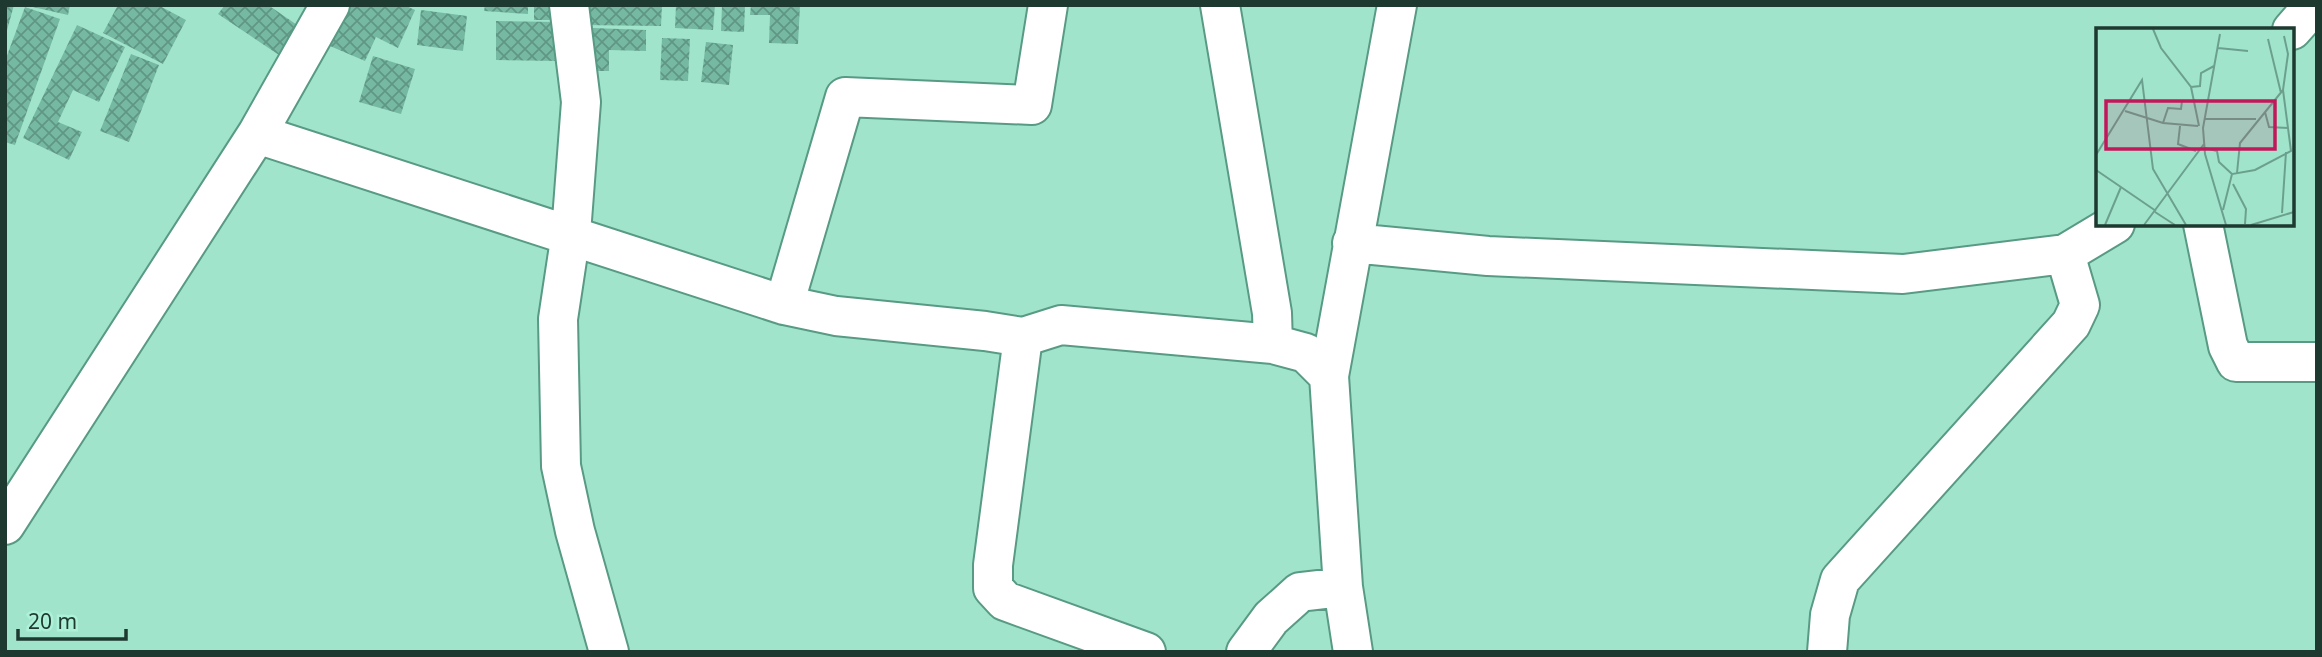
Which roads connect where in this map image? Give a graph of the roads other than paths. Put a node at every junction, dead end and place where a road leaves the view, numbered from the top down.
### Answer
1 (330, 5) edge
2 (569, 5) edge
3 (1048, 5) edge
4 (1220, 5) edge
5 (1397, 5) edge
6 (2314, 5) edge
7 (2294, 28) edge
8 (257, 134) junction
9 (2112, 226) edge
10 (2203, 226) edge
11 (571, 233) junction
12 (1352, 243) junction
13 (2065, 254) junction
14 (784, 305) junction
15 (1023, 337) junction
16 (1273, 344) junction
17 (2317, 362) edge
18 (1329, 376) junction
19 (5, 525) edge
20 (1343, 587) junction
21 (1357, 651) edge
22 (609, 652) edge
23 (1146, 652) edge
24 (1246, 652) edge
25 (1827, 652) edge

1 - 8 street
2 - 11 street
3 - 14 street
4 - 16 street
5 - 12 street
6 - 7 street
8 - 11 street
8 - 19 street
9 - 13 street
10 - 17 street
11 - 14 street
11 - 22 street
12 - 13 street
12 - 18 street
13 - 25 street
14 - 15 street
15 - 16 street
15 - 23 street
16 - 18 street
18 - 20 street
20 - 21 street
20 - 24 street

